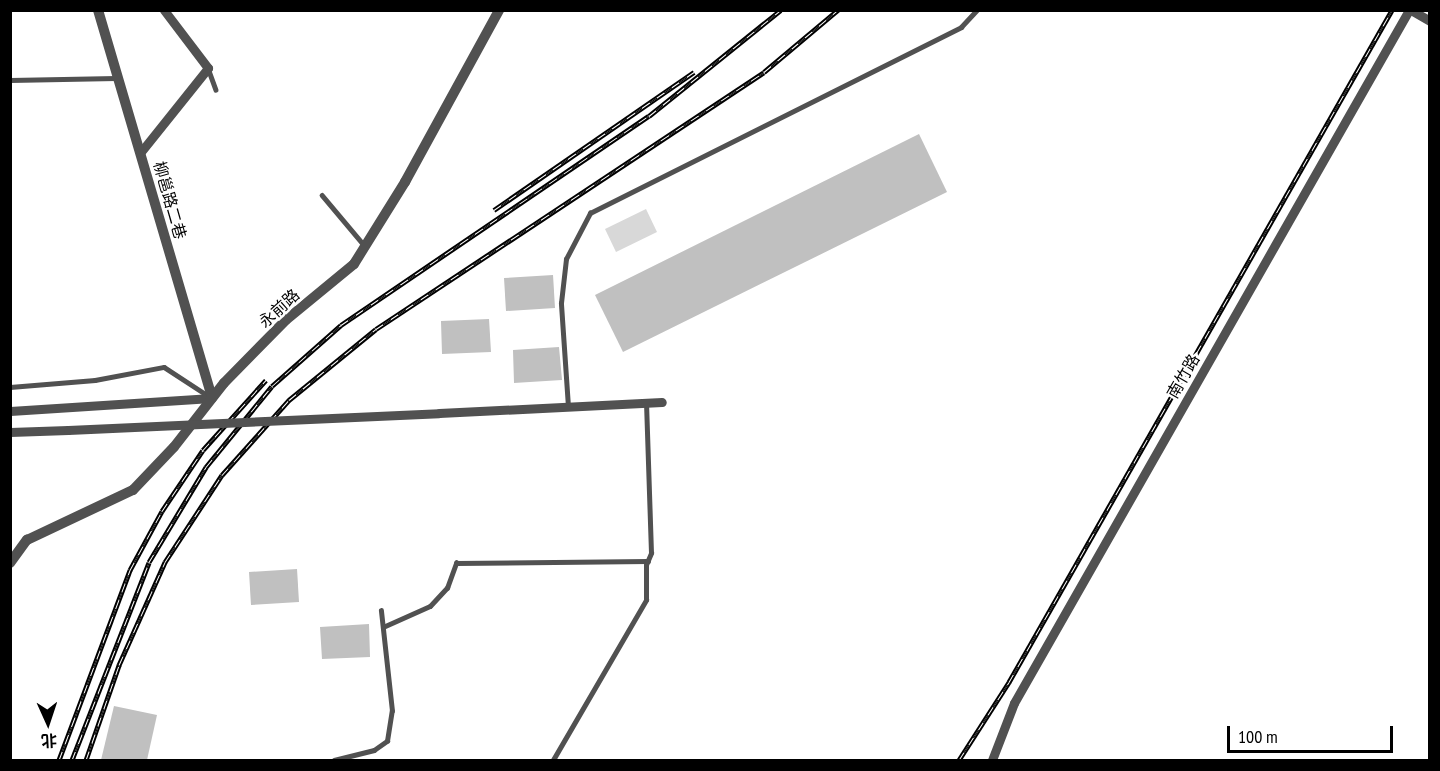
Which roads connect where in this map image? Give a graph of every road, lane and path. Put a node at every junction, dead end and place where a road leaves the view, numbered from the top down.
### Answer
1 (98, 10) edge
2 (164, 10) edge
3 (499, 10) edge
4 (977, 10) edge
5 (1410, 10) edge
6 (1430, 21) edge
7 (208, 68) junction
8 (118, 78) junction
9 (10, 80) edge
10 (216, 90) dead end
11 (140, 153) junction
12 (322, 195) dead end
13 (365, 246) junction
14 (10, 387) edge
15 (212, 398) junction
16 (662, 402) dead end
17 (646, 403) junction
18 (568, 407) junction
19 (10, 411) edge
20 (10, 432) edge
21 (648, 561) junction
22 (10, 563) edge
23 (381, 611) dead end
24 (383, 627) junction
25 (334, 760) edge
26 (553, 760) edge
27 (992, 760) edge

1 - 8 street, 柳邕路二巷
2 - 7 street
3 - 13 street, 永前路
4 - 18 lane
5 - 6 street
5 - 27 street, 南竹路
7 - 10 lane
7 - 11 street
8 - 9 lane
8 - 11 street, 柳邕路二巷
11 - 15 street, 柳邕路二巷
12 - 13 lane
13 - 15 street, 永前路
14 - 15 lane
15 - 19 street
15 - 22 street, 永前路
16 - 17 street
17 - 18 street
17 - 21 lane
18 - 20 street, bridge
21 - 24 lane
21 - 26 lane
23 - 24 lane
24 - 25 lane

